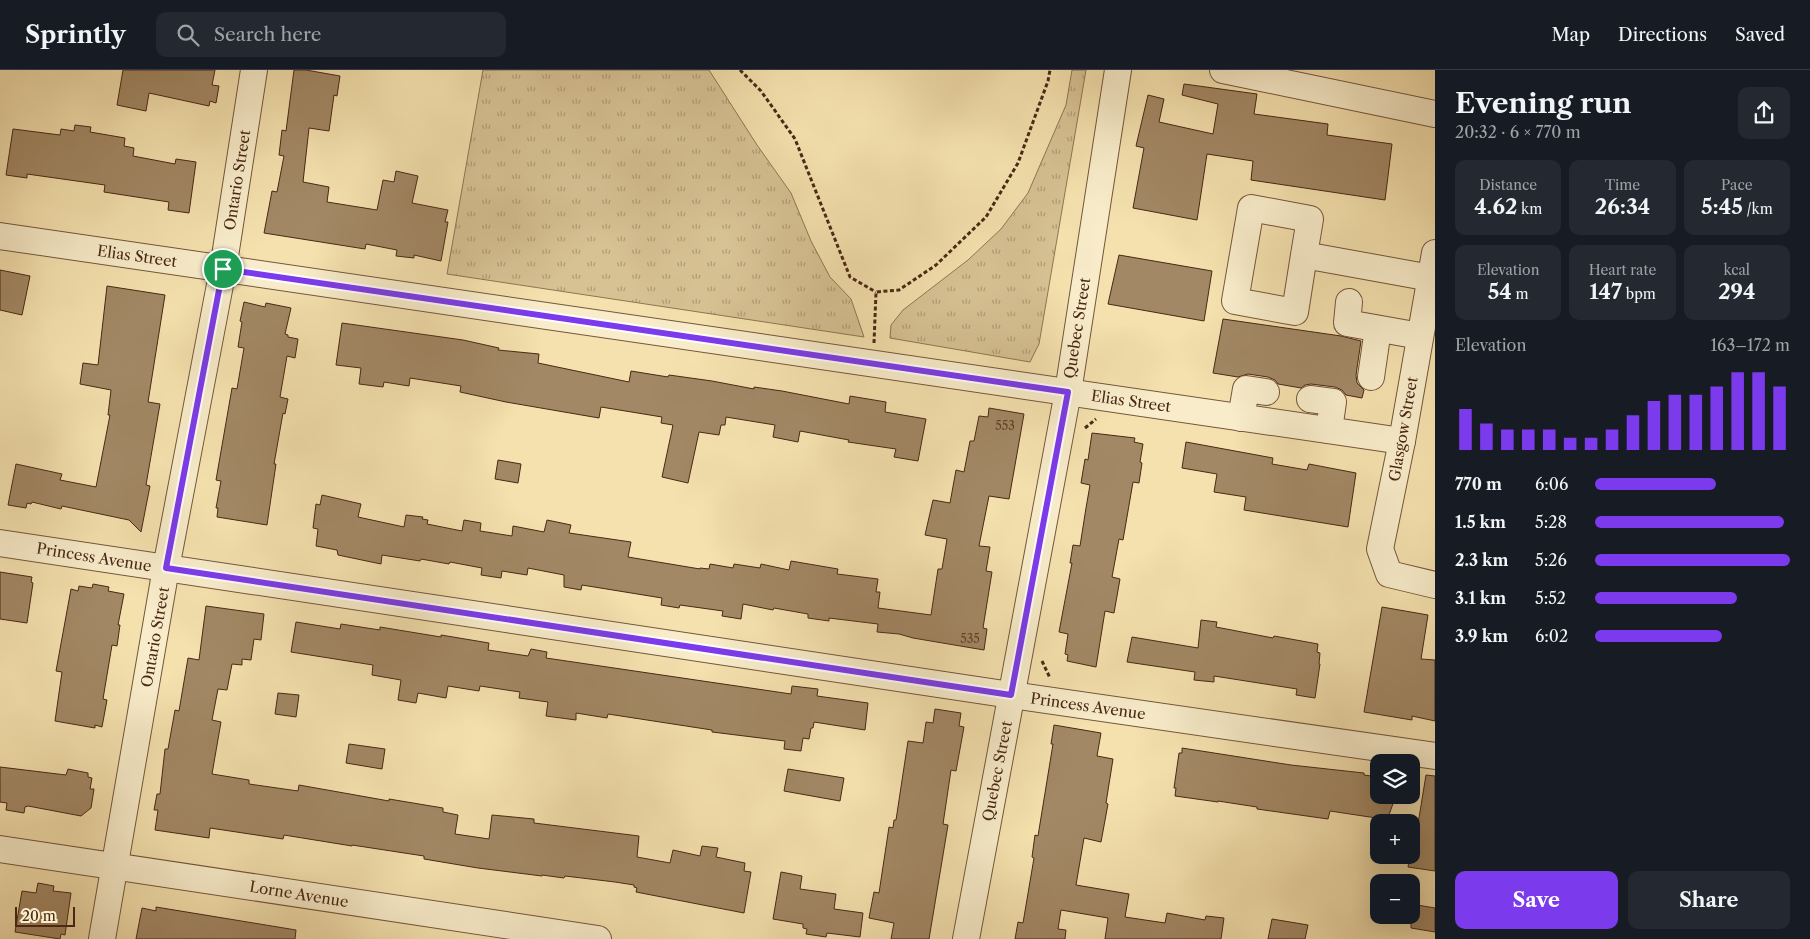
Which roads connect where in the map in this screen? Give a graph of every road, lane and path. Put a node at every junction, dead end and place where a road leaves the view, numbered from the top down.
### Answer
1 (254, 70) edge
2 (740, 70) edge
3 (1050, 70) edge
4 (1118, 70) edge
5 (1223, 70) edge
6 (1435, 114) edge
7 (0, 236) edge
8 (1304, 255) dead end
9 (1433, 266) edge
10 (223, 269) junction
11 (876, 292) junction
12 (1349, 302) dead end
13 (1378, 328) junction
14 (1420, 336) junction
15 (873, 364) junction
16 (1371, 377) dead end
17 (1068, 392) junction
18 (1266, 392) dead end
19 (1310, 399) dead end
20 (1099, 417) dead end
21 (1241, 418) junction
22 (1329, 430) junction
23 (1080, 432) dead end
24 (1402, 441) junction
25 (0, 543) edge
26 (166, 568) junction
27 (1435, 585) edge
28 (1043, 654) dead end
29 (1050, 679) dead end
30 (1011, 695) junction
31 (1435, 756) edge
32 (0, 849) edge
33 (116, 866) junction
34 (102, 939) edge
35 (598, 939) edge
36 (966, 939) edge

1 - 10 street, Ontario Street
2 - 11 path
3 - 11 path
4 - 17 street, Quebec Street
5 - 6 street
7 - 10 street, Elias Street
8 - 9 street
9 - 14 street, Glasgow Street
10 - 15 street, Elias Street
10 - 26 street, Ontario Street
11 - 15 path
12 - 13 street
13 - 14 street
13 - 16 street
14 - 24 street, Glasgow Street
15 - 17 street, Elias Street
17 - 21 street, Elias Street
17 - 30 street, Quebec Street
18 - 21 street
19 - 22 street
20 - 23 path
21 - 22 street, Elias Street
22 - 24 street, Elias Street
24 - 27 street, Glasgow Street
25 - 26 street, Princess Avenue
26 - 30 street, Princess Avenue
26 - 33 street, Ontario Street
28 - 29 path
30 - 31 street, Princess Avenue
30 - 36 street, Quebec Street
32 - 33 street, Lorne Avenue
33 - 34 street, Ontario Street
33 - 35 street, Lorne Avenue

